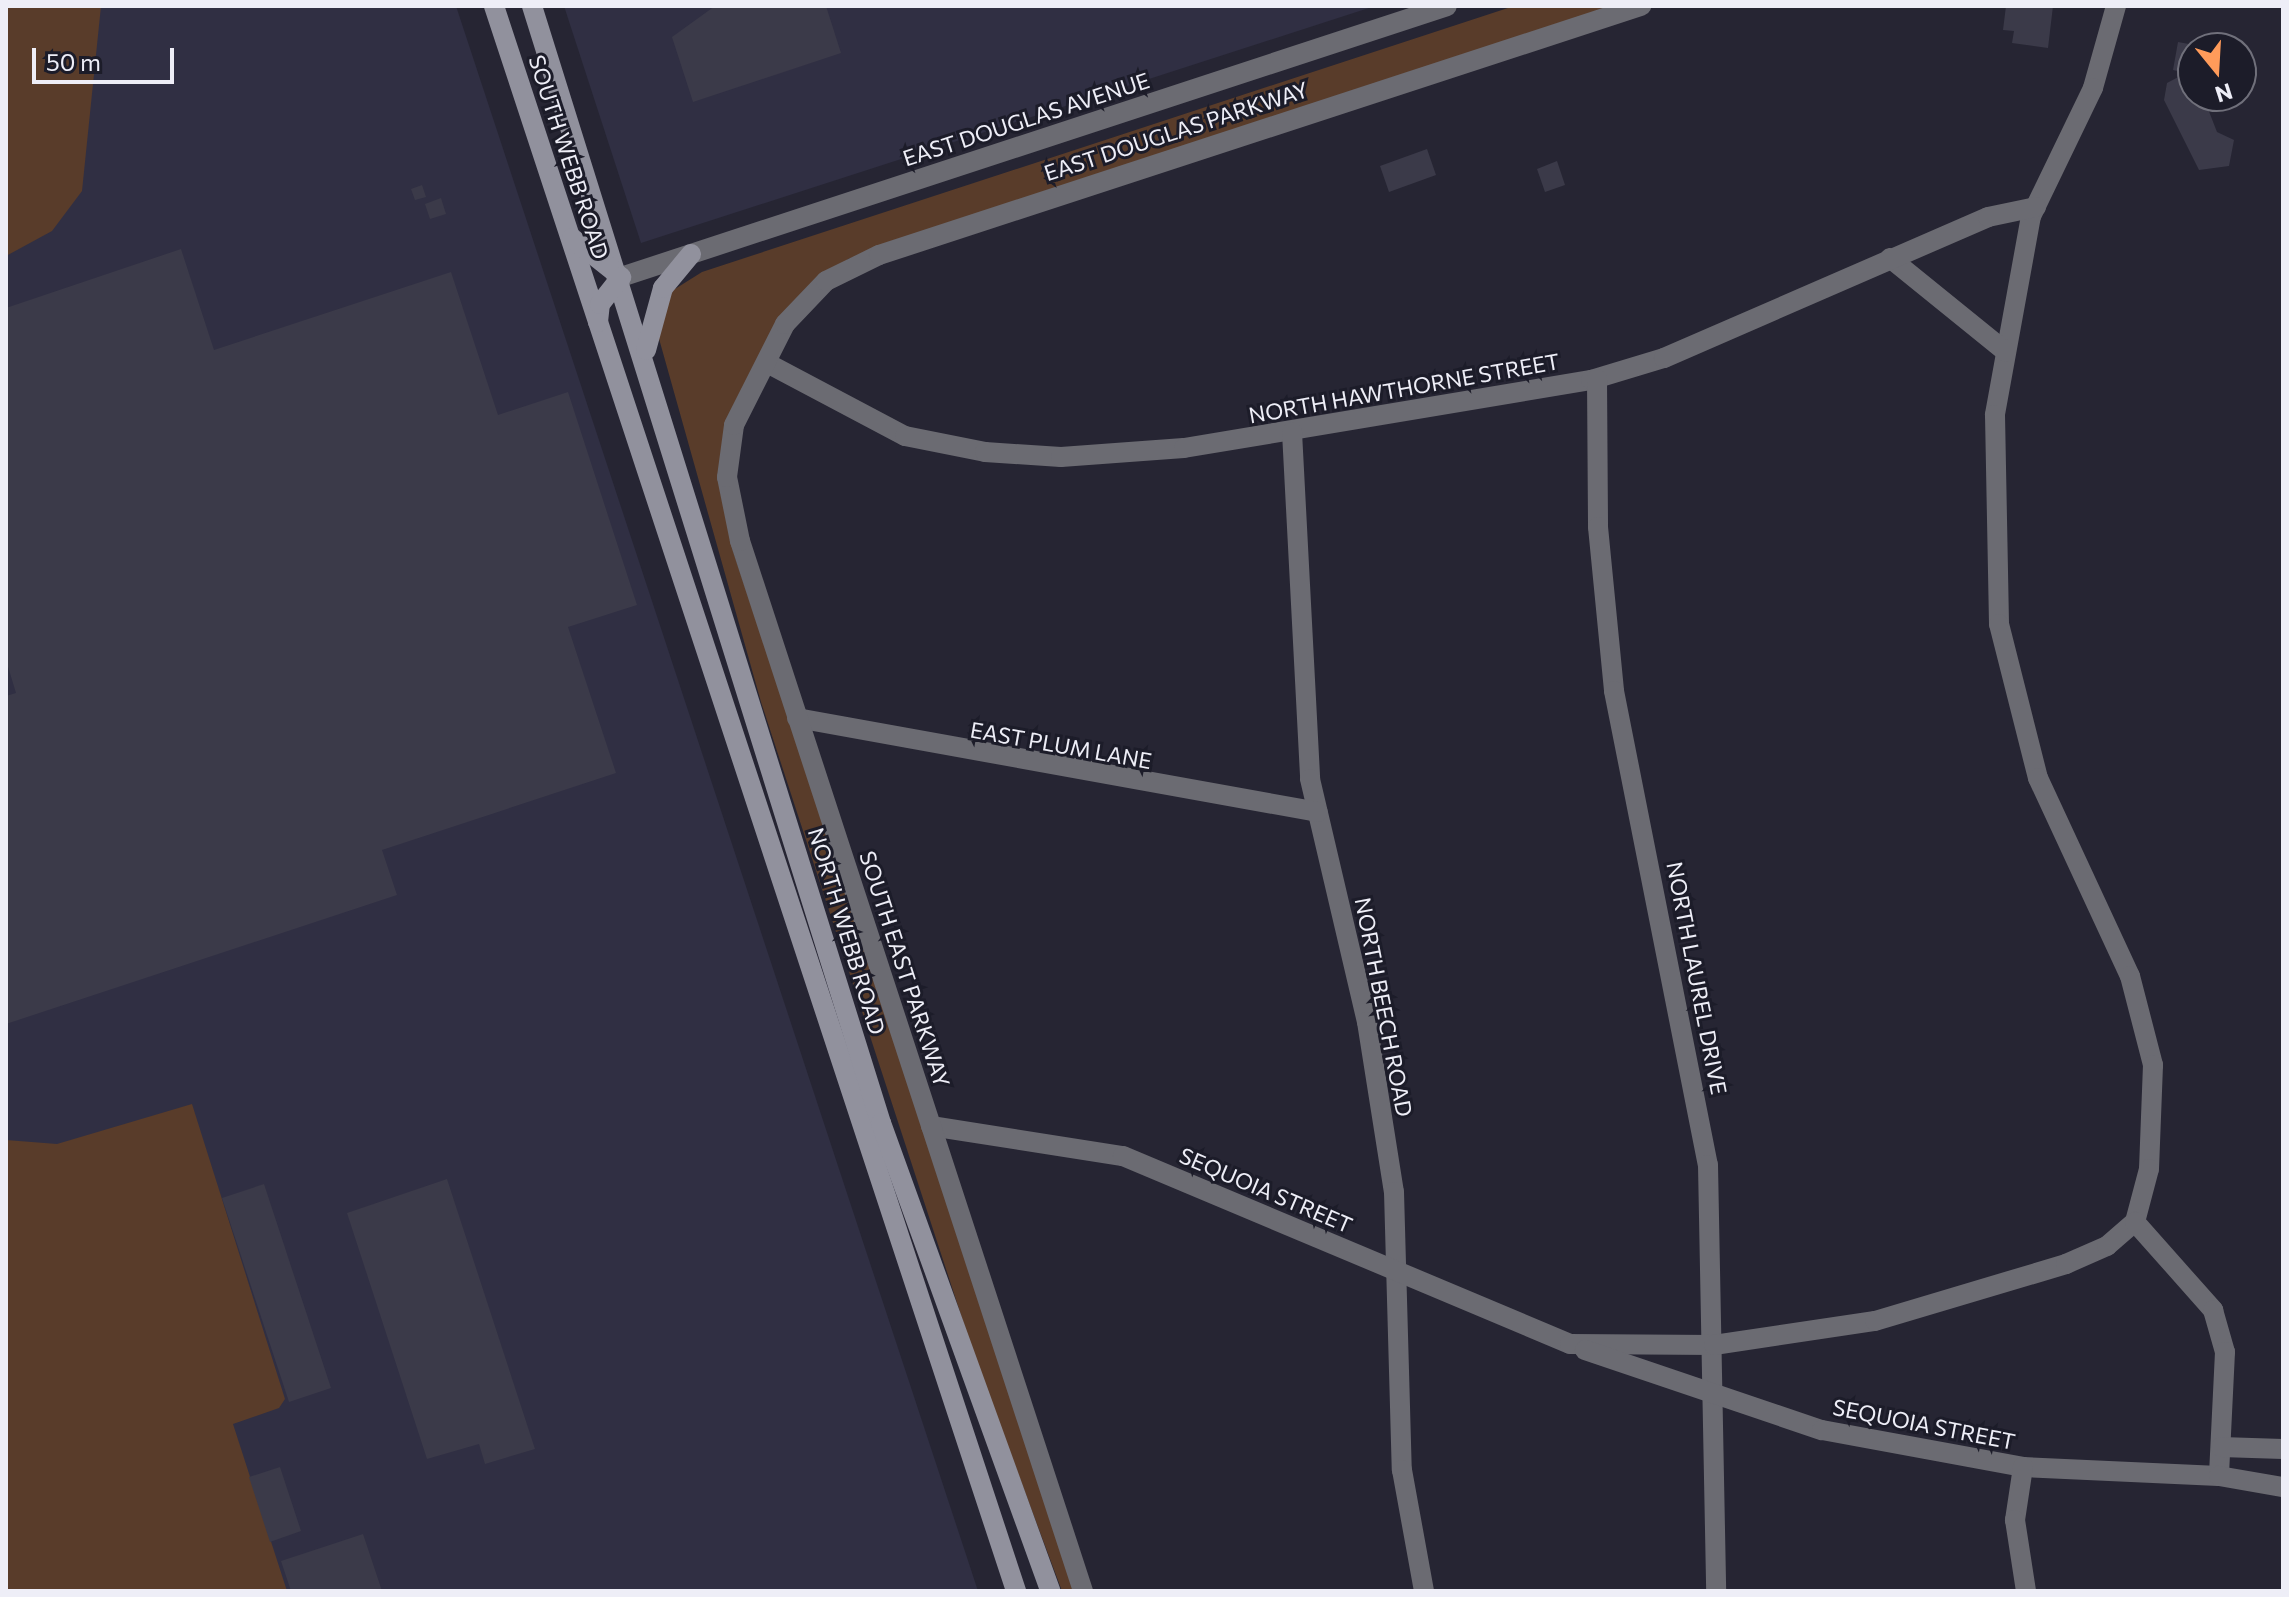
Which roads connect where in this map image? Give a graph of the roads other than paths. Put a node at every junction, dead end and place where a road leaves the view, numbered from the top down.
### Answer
1 (494, 6) edge
2 (532, 6) edge
3 (1447, 6) edge
4 (1641, 6) edge
5 (2116, 6) edge
6 (2036, 207) junction
7 (569, 236) junction
8 (691, 254) junction
9 (1890, 258) junction
10 (621, 277) junction
11 (598, 322) junction
12 (2006, 352) junction
13 (645, 358) junction
14 (767, 363) junction
15 (1597, 379) junction
16 (1292, 432) junction
17 (797, 718) junction
18 (1318, 812) junction
19 (931, 1126) junction
20 (2135, 1222) junction
21 (1399, 1274) junction
22 (1570, 1344) junction
23 (1714, 1345) junction
24 (1713, 1394) junction
25 (2221, 1447) junction
26 (2283, 1449) edge
27 (2023, 1467) junction
28 (2219, 1476) junction
29 (2283, 1487) edge
30 (1016, 1591) edge
31 (1050, 1591) edge
32 (1083, 1591) edge
33 (1424, 1591) edge
34 (1716, 1591) edge
35 (2026, 1591) edge

1 - 7 main road, SOUTH WEBB ROAD
2 - 10 main road, SOUTH WEBB ROAD
3 - 8 street, EAST DOUGLAS AVENUE
4 - 14 street, EAST DOUGLAS PARKWAY
5 - 6 street
6 - 9 street, NORTH HAWTHORNE STREET
6 - 12 street
7 - 10 main road
7 - 11 main road, SOUTH WEBB ROAD
8 - 10 street, EAST DOUGLAS AVENUE
8 - 13 main road
9 - 12 street
9 - 15 street, NORTH HAWTHORNE STREET
10 - 11 main road
10 - 13 main road, NORTH WEBB ROAD
11 - 30 main road, NORTH WEBB ROAD
12 - 20 street
13 - 31 main road, NORTH WEBB ROAD
14 - 16 street, NORTH HAWTHORNE STREET
14 - 17 street, SOUTH EAST PARKWAY
15 - 16 street, NORTH HAWTHORNE STREET
15 - 23 street, NORTH LAUREL DRIVE
16 - 18 street, NORTH BEECH ROAD
17 - 18 street, EAST PLUM LANE
17 - 19 street, SOUTH EAST PARKWAY
18 - 21 street, NORTH BEECH ROAD
19 - 21 street, SEQUOIA STREET
19 - 32 street, SOUTH EAST PARKWAY
20 - 23 street, SEQUOIA STREET
20 - 25 street
21 - 22 street, SEQUOIA STREET
21 - 33 street, NORTH BEECH ROAD
22 - 23 street, SEQUOIA STREET
22 - 24 street, SEQUOIA STREET
23 - 24 street, NORTH LAUREL DRIVE
24 - 27 street, SEQUOIA STREET
24 - 34 street, NORTH LAUREL DRIVE
25 - 26 street
25 - 28 street
27 - 28 street, SEQUOIA STREET
27 - 35 street
28 - 29 street, SEQUOIA STREET

